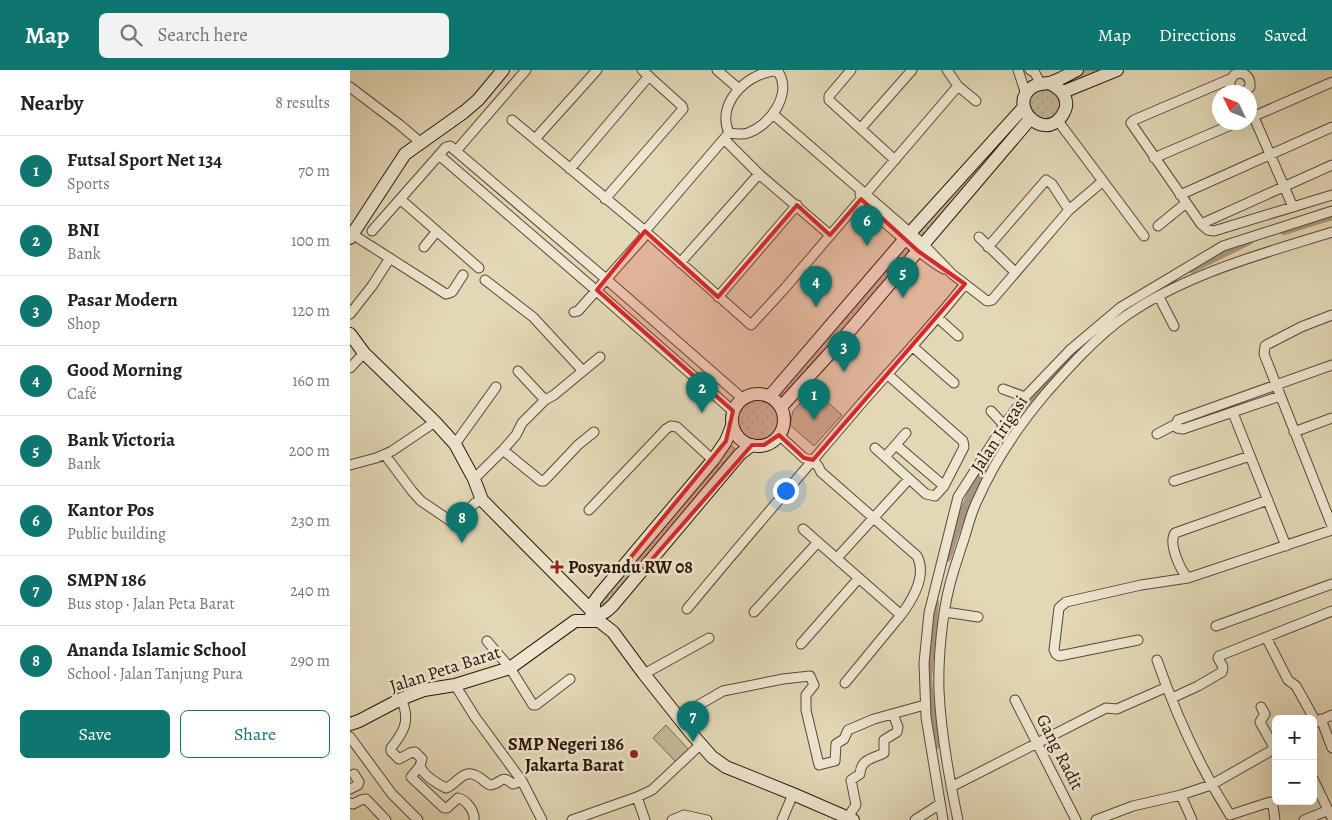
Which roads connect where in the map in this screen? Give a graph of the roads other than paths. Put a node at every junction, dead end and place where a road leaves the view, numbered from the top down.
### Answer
1 (503, 70) edge
2 (526, 70) edge
3 (597, 70) edge
4 (717, 70) edge
5 (851, 70) edge
6 (912, 70) edge
7 (946, 70) edge
8 (1018, 70) edge
9 (1030, 70) edge
10 (1077, 70) edge
11 (1117, 70) edge
12 (781, 72) edge
13 (646, 73) edge
14 (1239, 73) edge
15 (1332, 82) edge
16 (1045, 83) junction
17 (1232, 85) edge
18 (1250, 85) edge
19 (958, 86) junction
20 (350, 87) edge
21 (739, 89) junction
22 (1063, 92) junction
23 (1026, 94) junction
24 (976, 101) dead end
25 (1024, 107) junction
26 (773, 114) junction
27 (1257, 115) edge
28 (1030, 119) junction
29 (512, 120) dead end
30 (1058, 121) junction
31 (1257, 127) edge
32 (1332, 127) edge
33 (860, 128) junction
34 (1219, 130) edge
35 (726, 136) junction
36 (535, 139) junction
37 (420, 142) junction
38 (456, 151) junction
39 (439, 154) junction
40 (1270, 154) junction
41 (1154, 158) junction
42 (895, 160) junction
43 (1332, 165) edge
44 (570, 169) junction
45 (759, 174) junction
46 (1103, 181) junction
47 (1285, 187) junction
48 (861, 194) junction
49 (1180, 195) junction
50 (1332, 195) edge
51 (400, 199) junction
52 (605, 199) junction
53 (1186, 203) junction
54 (796, 205) junction
55 (1293, 207) junction
56 (1069, 210) junction
57 (1332, 212) edge
58 (1201, 224) junction
59 (1158, 226) dead end
60 (372, 231) dead end
61 (437, 231) junction
62 (645, 231) junction
63 (1332, 232) edge
64 (830, 235) junction
65 (351, 236) edge
66 (907, 236) junction
67 (1144, 236) dead end
68 (979, 237) dead end
69 (424, 247) dead end
70 (988, 247) junction
71 (921, 248) junction
72 (390, 258) junction
73 (680, 263) junction
74 (479, 268) dead end
75 (1015, 272) junction
76 (463, 275) dead end
77 (604, 278) junction
78 (485, 280) dead end
79 (965, 284) junction
80 (595, 288) junction
81 (718, 297) junction
82 (1159, 297) junction
83 (350, 314) edge
84 (1332, 315) edge
85 (938, 318) junction
86 (1113, 320) junction
87 (1171, 322) dead end
88 (350, 334) edge
89 (958, 336) dead end
90 (912, 346) junction
91 (364, 353) junction
92 (600, 357) dead end
93 (1332, 365) edge
94 (350, 368) edge
95 (582, 370) junction
96 (518, 371) dead end
97 (887, 374) junction
98 (954, 383) dead end
99 (1275, 384) junction
100 (496, 388) dead end
101 (1003, 389) dead end
102 (770, 396) junction
103 (1280, 396) junction
104 (1025, 397) junction
105 (742, 398) junction
106 (546, 400) junction
107 (781, 407) junction
108 (733, 411) junction
109 (991, 411) dead end
110 (1233, 413) junction
111 (1332, 418) edge
112 (435, 422) junction
113 (1176, 424) junction
114 (1004, 425) junction
115 (732, 426) junction
116 (594, 432) dead end
117 (1294, 432) junction
118 (906, 433) dead end
119 (1157, 434) dead end
120 (779, 435) junction
121 (455, 444) junction
122 (752, 445) junction
123 (896, 445) junction
124 (875, 448) dead end
125 (503, 450) junction
126 (385, 455) junction
127 (1250, 456) junction
128 (885, 457) junction
129 (713, 460) junction
130 (808, 461) junction
131 (350, 465) edge
132 (474, 479) junction
133 (909, 479) junction
134 (1174, 481) dead end
135 (944, 486) junction
136 (482, 500) junction
137 (1268, 500) junction
138 (590, 510) dead end
139 (873, 519) junction
140 (1332, 526) edge
141 (804, 529) dead end
142 (1332, 530) edge
143 (818, 542) junction
144 (1286, 546) junction
145 (837, 558) junction
146 (626, 562) junction
147 (640, 573) junction
148 (859, 578) junction
149 (1188, 578) junction
150 (1332, 584) edge
151 (687, 608) dead end
152 (1332, 611) edge
153 (754, 612) dead end
154 (945, 612) junction
155 (901, 615) junction
156 (591, 617) junction
157 (978, 617) dead end
158 (1216, 626) dead end
159 (1266, 637) junction
160 (709, 638) dead end
161 (1138, 640) dead end
162 (487, 641) dead end
163 (801, 644) dead end
164 (1157, 660) dead end
165 (510, 668) junction
166 (644, 674) junction
167 (570, 679) dead end
168 (845, 682) dead end
169 (455, 685) junction
170 (1167, 687) junction
171 (1172, 698) junction
172 (401, 699) junction
173 (1015, 700) dead end
174 (925, 707) junction
175 (1261, 707) dead end
176 (893, 714) junction
177 (1313, 715) edge
178 (1332, 715) edge
179 (678, 717) junction
180 (1317, 722) edge
181 (350, 724) edge
182 (350, 737) edge
183 (1039, 743) junction
184 (1272, 743) edge
185 (700, 744) junction
186 (1332, 748) edge
187 (1272, 750) edge
188 (420, 766) junction
189 (354, 774) dead end
190 (522, 781) junction
191 (1211, 785) junction
192 (951, 787) junction
193 (1317, 787) edge
194 (350, 789) edge
195 (793, 794) junction
196 (1181, 795) junction
197 (637, 797) junction
198 (350, 803) edge
199 (940, 804) junction
200 (1330, 814) edge
201 (851, 819) edge
202 (386, 820) edge
203 (418, 820) edge
204 (474, 820) edge
205 (542, 820) edge
206 (572, 820) edge
207 (645, 820) edge
208 (672, 820) edge
209 (707, 820) edge
210 (782, 820) edge
211 (916, 820) edge
212 (943, 820) edge
213 (958, 820) edge
214 (1076, 820) edge
215 (1098, 820) edge
216 (1192, 820) edge
217 (1275, 820) edge
218 (1304, 820) edge

1 - 37 street
2 - 38 street
3 - 36 street
4 - 21 street
5 - 33 street
6 - 33 street
7 - 19 street
8 - 23 street
9 - 16 street
10 - 16 street
11 - 22 street
12 - 21 street
12 - 26 street
13 - 44 street
13 - 52 street
14 - 17 street
14 - 18 street
14 - 41 street
15 - 27 street
16 - 22 street
16 - 23 street
19 - 24 street
19 - 42 street
20 - 37 street
21 - 35 street
22 - 30 street
23 - 25 street
25 - 28 street
25 - 66 street
26 - 35 street
26 - 48 street
28 - 30 street
28 - 71 street
29 - 36 street
30 - 46 street
31 - 40 street
32 - 40 street
33 - 42 street
34 - 41 street
35 - 45 street
35 - 62 street
36 - 44 street
37 - 65 street
38 - 39 street
38 - 77 street
39 - 51 street
39 - 80 street
40 - 47 street
40 - 49 street
41 - 49 street
42 - 48 street
43 - 47 street
44 - 52 street
45 - 54 street
45 - 73 street
46 - 56 street
46 - 67 street
47 - 55 street
47 - 58 street
48 - 64 street
48 - 66 street
49 - 53 street
50 - 55 street
51 - 60 street
51 - 61 street
52 - 62 street
53 - 58 street
53 - 59 street
54 - 64 street
54 - 81 street
55 - 58 street
56 - 70 street
56 - 75 street
57 - 86 street
61 - 69 street
61 - 74 street
62 - 73 street
62 - 77 street
63 - 82 street, Jalan Irigasi
64 - 81 street
65 - 72 street
66 - 71 street
66 - 102 street
68 - 70 street
70 - 75 street
71 - 79 street
71 - 107 street
72 - 76 street
72 - 83 street
73 - 81 street
75 - 79 street
77 - 80 street
77 - 105 street
78 - 95 street
79 - 85 street
80 - 108 street
82 - 86 street, Jalan Irigasi
82 - 87 street
84 - 99 street
85 - 89 street
85 - 90 street
86 - 104 street
86 - 154 street, Jalan Irigasi
88 - 91 street
90 - 97 street
90 - 98 street
91 - 94 street
91 - 112 street
92 - 95 street
93 - 99 street
95 - 106 street
96 - 106 street
97 - 130 street
97 - 135 street
99 - 103 street
99 - 113 street
100 - 121 street
101 - 104 street
102 - 105 street
102 - 107 street
103 - 110 street
103 - 117 street
104 - 114 street
105 - 108 street
106 - 125 street
107 - 120 street
108 - 115 street
109 - 114 street
110 - 113 street
110 - 127 street
111 - 117 street
112 - 121 street
112 - 126 street
113 - 119 street
114 - 174 street
115 - 122 street
115 - 129 street
116 - 125 street
117 - 140 street
118 - 123 street
120 - 122 street
120 - 130 street
121 - 132 street
122 - 147 street, Jalan Peta Barat
123 - 128 street
123 - 135 street
124 - 128 street
125 - 132 street
126 - 131 street
126 - 136 street
127 - 134 street
127 - 137 street
128 - 133 street
129 - 138 street
129 - 146 street
130 - 139 street
130 - 151 street
132 - 136 street
133 - 135 street
133 - 139 street
136 - 156 street
137 - 144 street
137 - 149 street
139 - 145 street
139 - 155 street
141 - 143 street
142 - 144 street
143 - 145 street
143 - 153 street
144 - 149 street
145 - 148 street
146 - 147 street
146 - 156 street
147 - 156 street, Jalan Peta Barat
148 - 155 street
148 - 163 street
149 - 161 street
150 - 158 street
152 - 159 street
154 - 157 street
154 - 192 street, Jalan Irigasi
155 - 168 street
156 - 165 street, Jalan Peta Barat
156 - 166 street
159 - 171 street
159 - 177 street
160 - 166 street
162 - 165 street
164 - 170 street
165 - 167 street
165 - 169 street, Jalan Peta Barat
166 - 179 street
169 - 172 street, Jalan Peta Barat
169 - 190 street
170 - 171 street
170 - 183 street
171 - 191 street
172 - 181 street, Jalan Peta Barat
172 - 188 street
173 - 183 street, Gang Radit
174 - 176 street
174 - 199 street
175 - 184 street
176 - 179 street
176 - 201 street
178 - 180 street
179 - 185 street
180 - 186 street
182 - 203 street
183 - 192 street
183 - 214 street, Gang Radit
185 - 195 street
185 - 197 street
187 - 191 street
188 - 190 street
188 - 204 street
189 - 194 street
190 - 205 street
191 - 196 street
191 - 217 street
192 - 213 street, Jalan Irigasi
193 - 200 street
195 - 201 street
195 - 210 street
196 - 215 street
196 - 216 street
197 - 206 street
197 - 207 street
198 - 202 street
199 - 211 street
199 - 212 street
200 - 218 street
208 - 209 street

